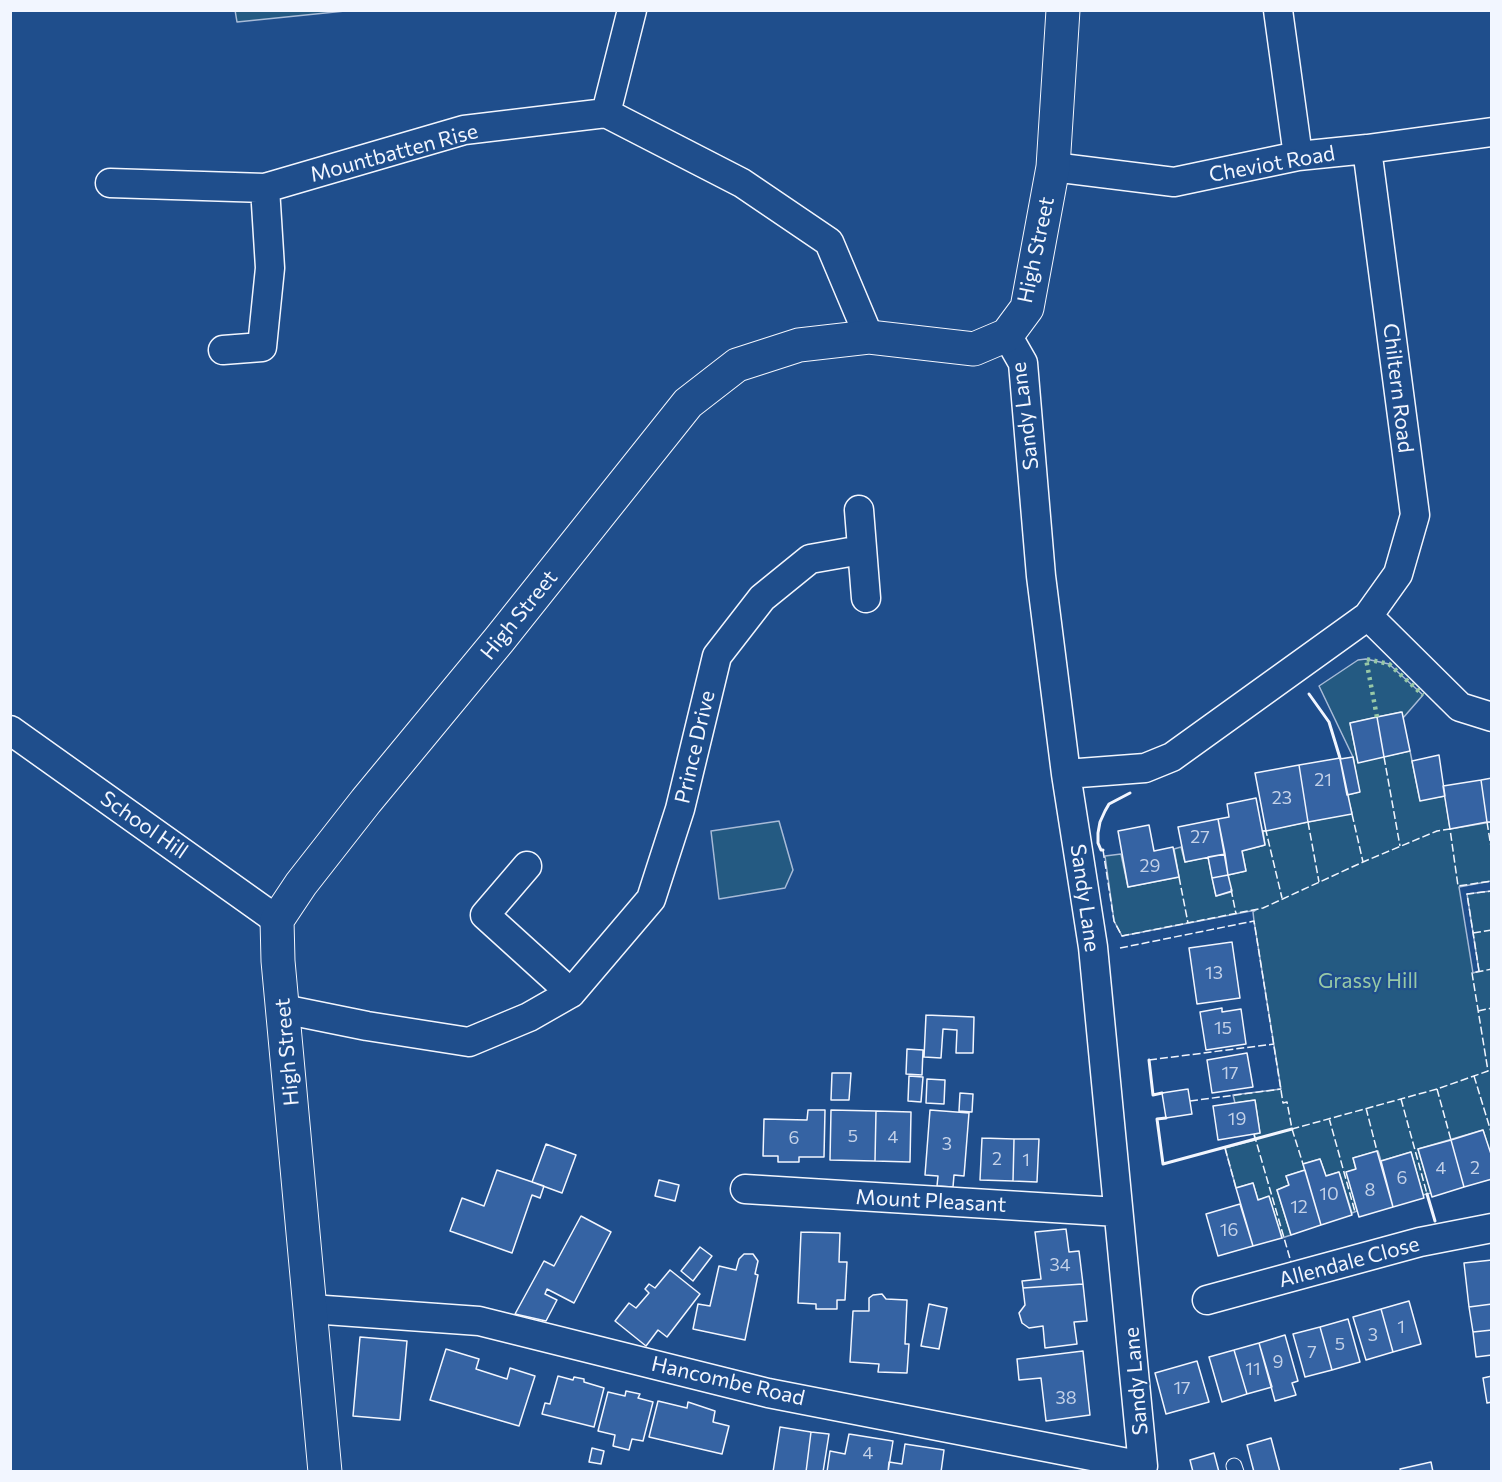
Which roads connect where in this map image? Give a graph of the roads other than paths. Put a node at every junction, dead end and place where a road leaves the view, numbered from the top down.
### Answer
1 (632, 10) edge
2 (1063, 10) edge
3 (1278, 10) edge
4 (606, 113) junction
5 (1491, 132) edge
6 (1367, 149) junction
7 (1298, 156) junction
8 (1053, 167) junction
9 (110, 183) dead end
10 (265, 188) junction
11 (1007, 335) junction
12 (869, 338) junction
13 (223, 350) dead end
14 (859, 510) dead end
15 (861, 550) junction
16 (866, 598) dead end
17 (1368, 616) junction
18 (1491, 717) edge
19 (10, 730) edge
20 (1066, 774) junction
21 (527, 866) dead end
22 (277, 920) junction
23 (571, 993) junction
24 (283, 1009) junction
25 (745, 1189) dead end
26 (1118, 1212) junction
27 (1491, 1228) edge
28 (1207, 1300) dead end
29 (311, 1309) junction
30 (1143, 1466) joint
31 (325, 1472) edge

1 - 4 street
2 - 8 street, High Street
3 - 7 street
4 - 10 street, Mountbatten Rise
4 - 12 street
5 - 6 street, Cheviot Road
6 - 7 street, Cheviot Road
6 - 17 street, Chiltern Road
7 - 8 street, Cheviot Road
8 - 11 street, High Street
9 - 10 street, Mountbatten Rise
10 - 13 street
11 - 12 street, High Street
11 - 20 street, Sandy Lane
12 - 22 street, High Street
14 - 15 street
15 - 16 street
15 - 23 street, Prince Drive
17 - 18 street
17 - 20 street, Chiltern Road
19 - 22 street, School Hill
20 - 26 street, Sandy Lane
21 - 23 street
22 - 24 street, High Street
23 - 24 street, Prince Drive
24 - 29 street, High Street
25 - 26 street, Mount Pleasant
26 - 30 street, Sandy Lane
27 - 28 street, Allendale Close
29 - 30 street, Hancombe Road
29 - 31 street, High Street

